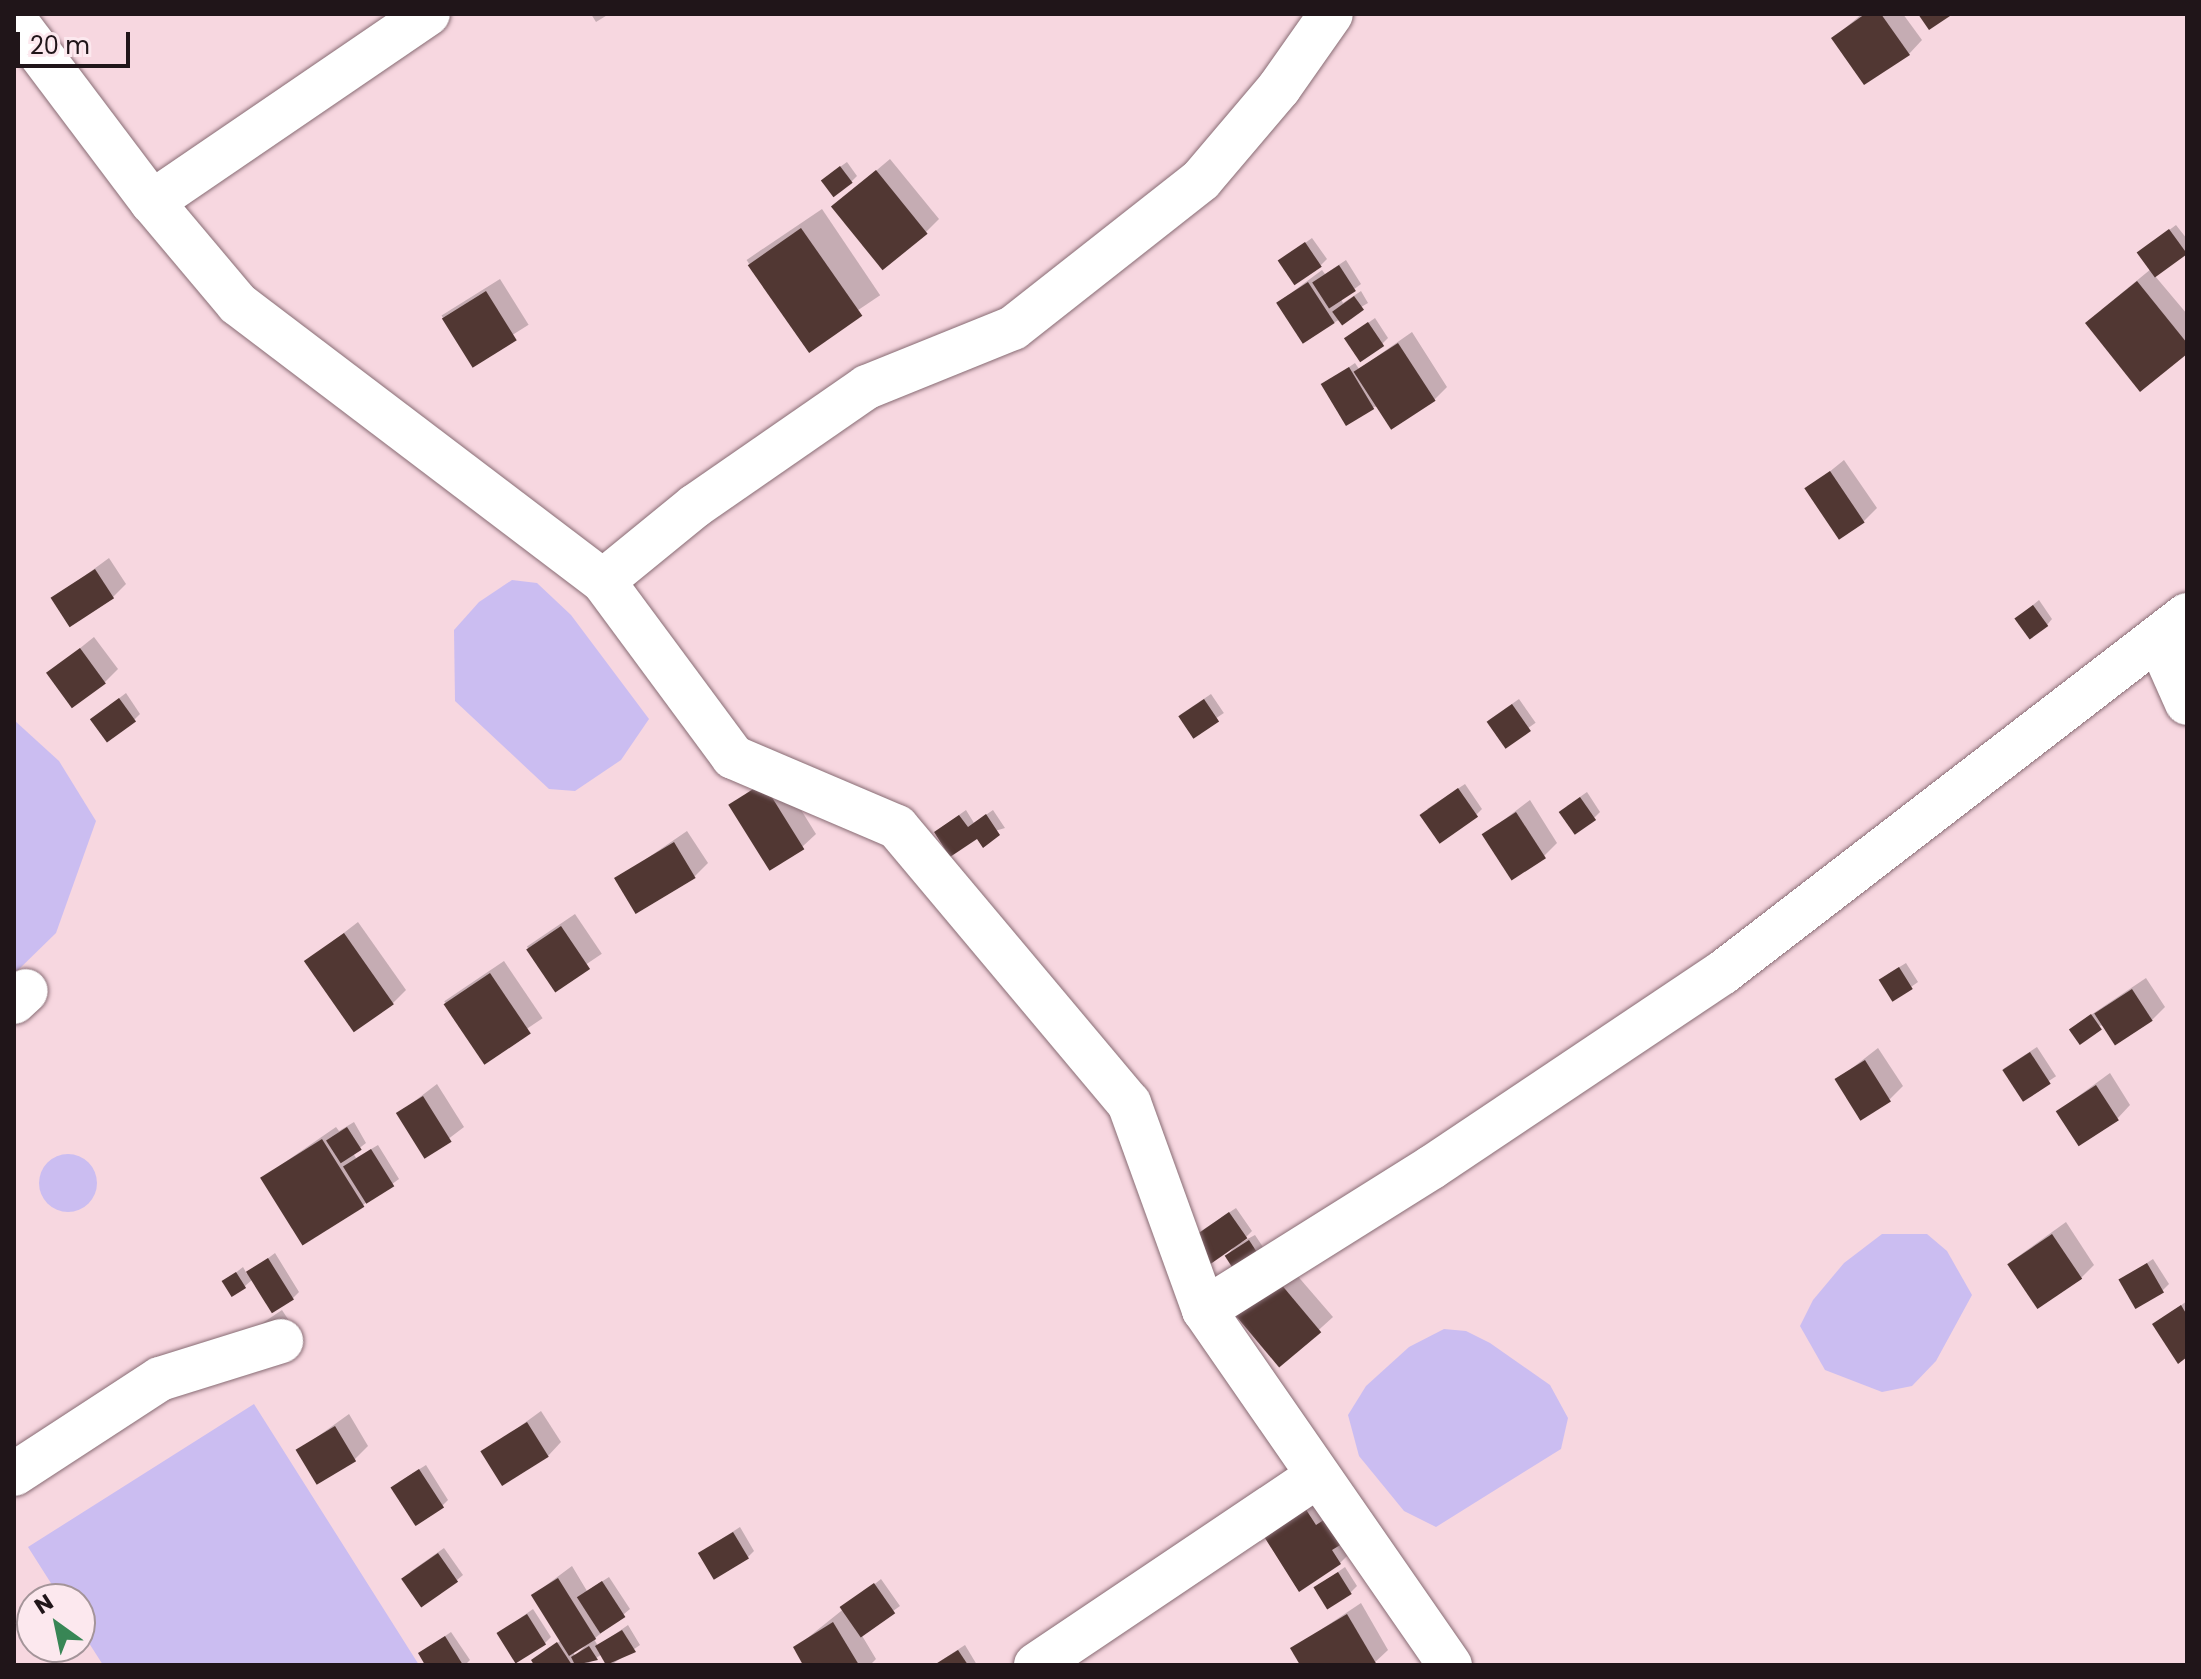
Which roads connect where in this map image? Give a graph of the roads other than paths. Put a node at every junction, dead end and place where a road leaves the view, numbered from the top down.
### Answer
1 (428, 14) edge
2 (1331, 14) edge
3 (14, 19) edge
4 (152, 202) junction
5 (603, 581) junction
6 (2172, 626) edge
7 (2187, 703) edge
8 (1204, 1310) junction
9 (281, 1341) dead end
10 (14, 1474) edge
11 (1317, 1476) junction
12 (1036, 1665) edge
13 (1450, 1665) edge

1 - 4 street
2 - 5 street
3 - 4 street
4 - 5 street
5 - 8 street
6 - 7 street
6 - 8 street
8 - 11 street
9 - 10 street
11 - 12 street
11 - 13 street

